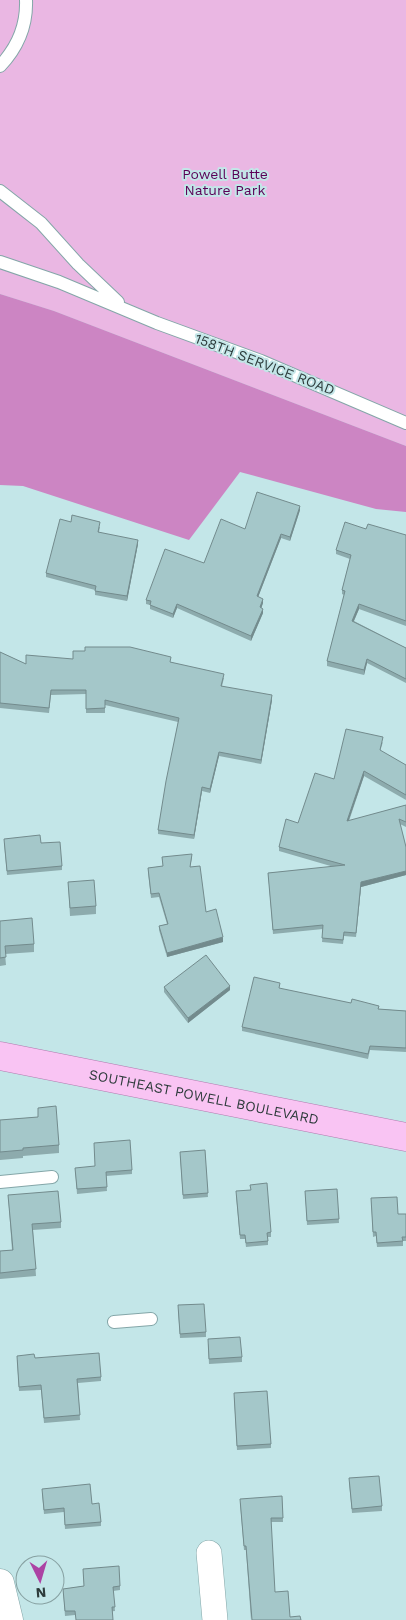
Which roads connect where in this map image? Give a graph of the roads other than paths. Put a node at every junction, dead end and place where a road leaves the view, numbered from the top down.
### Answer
1 (26, 0) edge
2 (0, 66) edge
3 (0, 191) edge
4 (0, 262) edge
5 (123, 307) junction
6 (406, 423) edge
7 (0, 1056) edge
8 (406, 1138) edge
9 (52, 1177) dead end
10 (0, 1182) edge
11 (151, 1320) dead end
12 (114, 1322) dead end
13 (209, 1553) dead end
14 (0, 1583) edge
15 (9, 1620) edge
16 (215, 1620) edge

1 - 2 lane
3 - 5 lane, 158TH SERVICE ROAD
4 - 5 lane, 158TH SERVICE ROAD
5 - 6 lane, 158TH SERVICE ROAD
7 - 8 main road, SOUTHEAST POWELL BOULEVARD
9 - 10 lane
11 - 12 lane
13 - 16 street
14 - 15 main road

